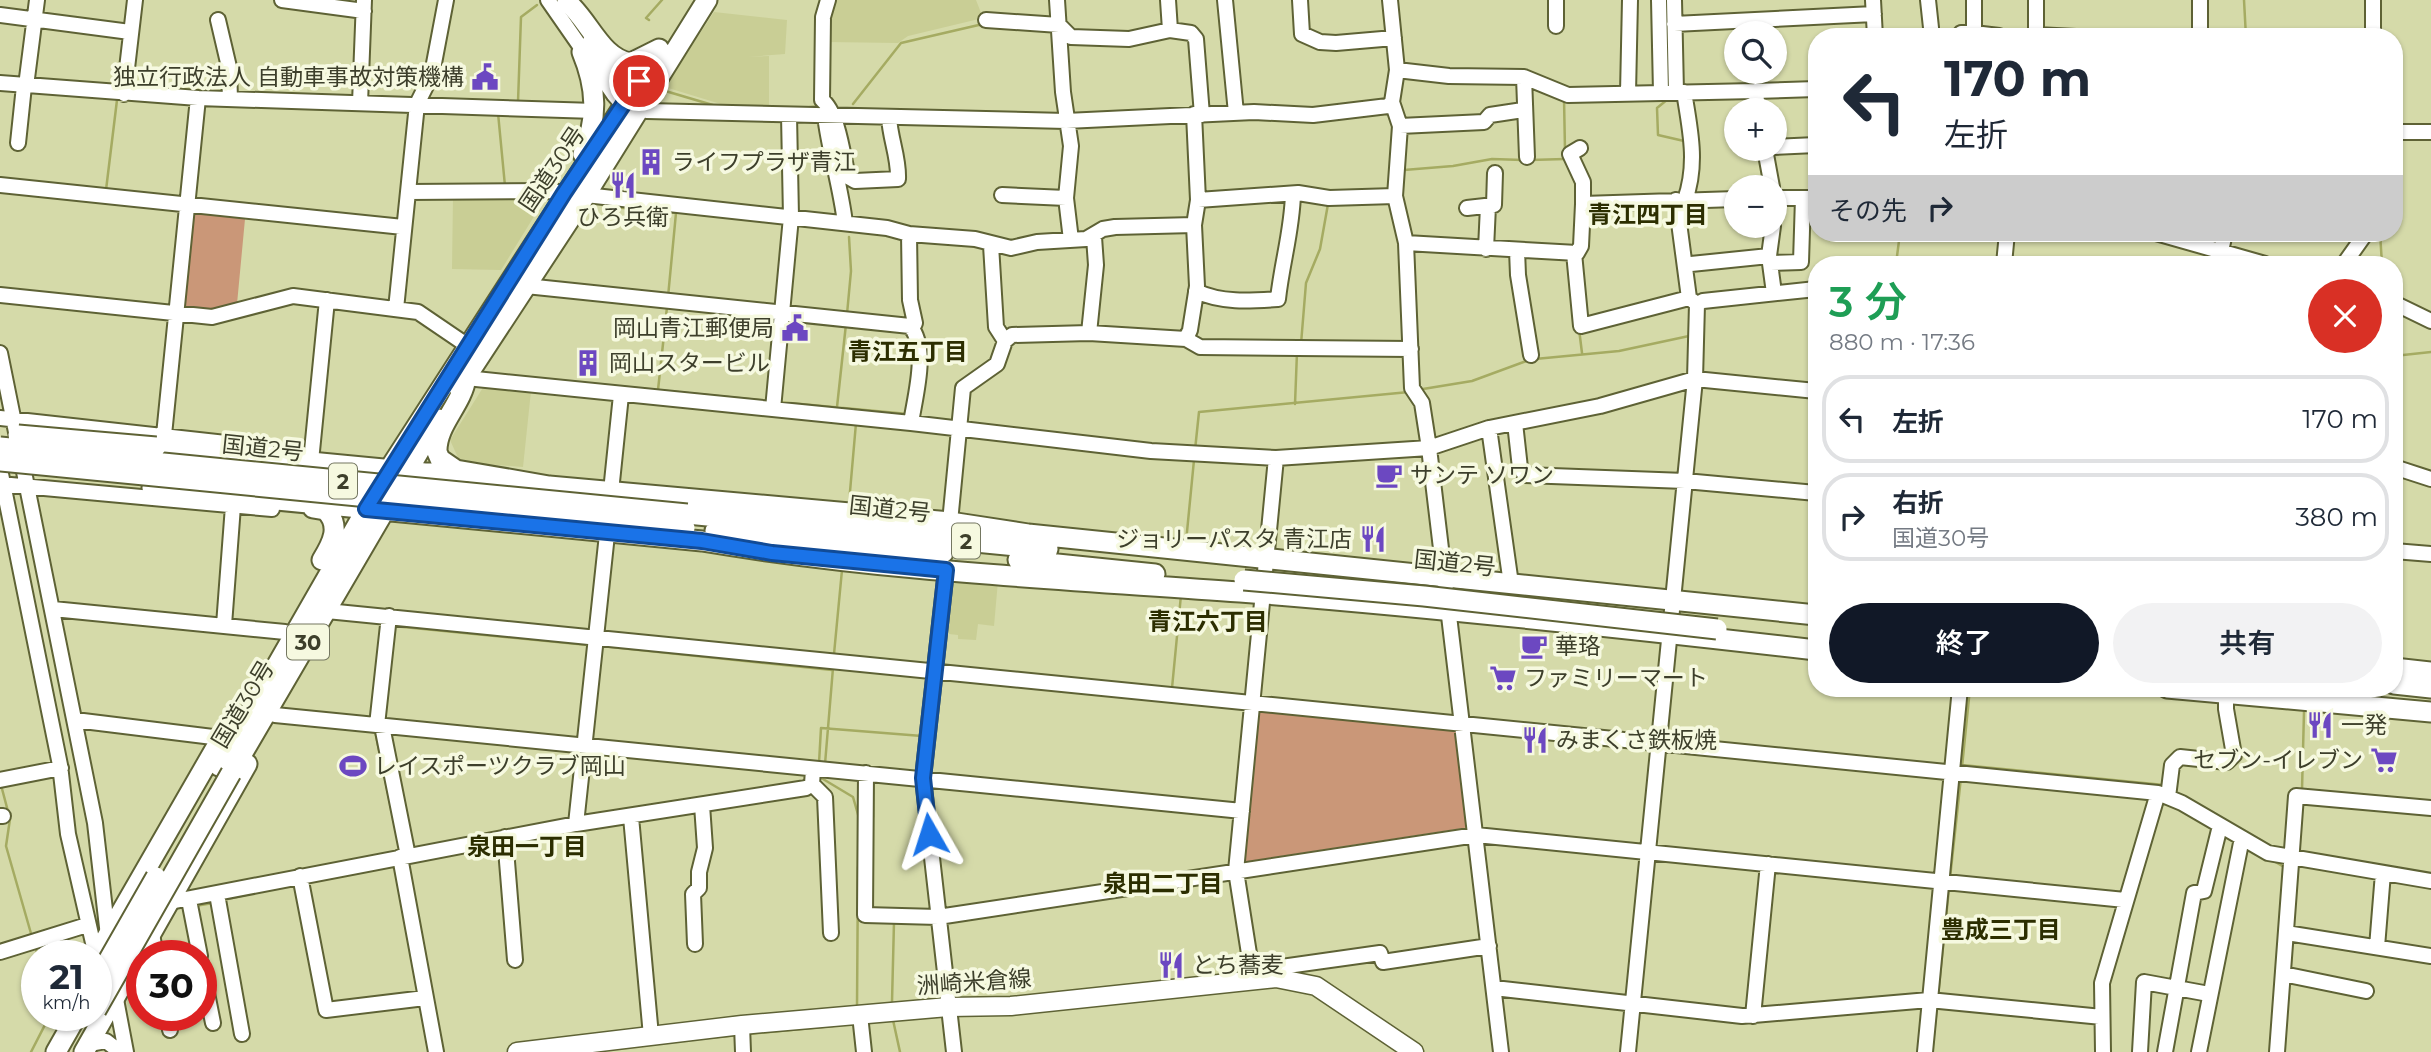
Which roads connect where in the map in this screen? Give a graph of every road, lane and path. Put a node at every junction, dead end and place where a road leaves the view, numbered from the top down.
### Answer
1 (37, 0) edge
2 (135, 0) edge
3 (282, 0) edge
4 (446, 0) edge
5 (692, 0) edge
6 (707, 0) edge
7 (828, 0) edge
8 (1057, 0) edge
9 (1168, 0) edge
10 (1225, 0) edge
11 (1300, 0) edge
12 (1391, 0) edge
13 (1556, 0) edge
14 (1630, 0) edge
15 (1659, 0) edge
16 (1674, 0) edge
17 (1928, 0) edge
18 (1974, 0) edge
19 (2036, 0) edge
20 (2200, 0) edge
21 (2373, 0) edge
22 (560, 1) edge
23 (364, 5) edge
24 (1873, 7) edge
25 (0, 15) edge
26 (34, 20) junction
27 (218, 20) dead end
28 (986, 20) dead end
29 (1674, 24) junction
30 (1556, 26) dead end
31 (1060, 28) junction
32 (1874, 28) edge
33 (1931, 28) edge
34 (1969, 28) edge
35 (2038, 28) edge
36 (2200, 28) edge
37 (2373, 28) edge
38 (1167, 30) junction
39 (127, 31) junction
40 (1394, 38) junction
41 (660, 48) junction
42 (582, 52) junction
43 (1396, 70) junction
44 (1523, 80) junction
45 (0, 83) edge
46 (25, 86) junction
47 (1808, 89) edge
48 (1755, 91) junction
49 (1674, 92) junction
50 (1628, 93) junction
51 (124, 94) junction
52 (198, 98) junction
53 (1756, 98) edge
54 (230, 99) junction
55 (1392, 102) junction
56 (360, 103) junction
57 (629, 103) junction
58 (417, 104) junction
59 (1523, 110) junction
60 (595, 111) junction
61 (1236, 113) junction
62 (1198, 114) junction
63 (789, 115) junction
64 (829, 115) junction
65 (889, 117) junction
66 (1066, 121) junction
67 (1400, 126) junction
68 (2403, 132) edge
69 (2431, 132) edge
70 (18, 143) dead end
71 (1808, 145) edge
72 (1787, 146) edge
73 (1580, 148) dead end
74 (1527, 157) dead end
75 (1495, 173) dead end
76 (0, 185) edge
77 (573, 191) junction
78 (408, 192) junction
79 (1293, 194) junction
80 (1002, 195) dead end
81 (1395, 197) junction
82 (1066, 198) junction
83 (1787, 198) edge
84 (1808, 198) edge
85 (1724, 199) edge
86 (1198, 200) junction
87 (1680, 200) junction
88 (1583, 204) junction
89 (188, 205) junction
90 (1488, 206) junction
91 (1467, 208) dead end
92 (1808, 212) edge
93 (791, 217) junction
94 (845, 223) junction
95 (1194, 225) junction
96 (399, 227) junction
97 (909, 234) junction
98 (1772, 238) edge
99 (1071, 240) junction
100 (1094, 240) junction
101 (2189, 242) edge
102 (2223, 242) edge
103 (1406, 243) junction
104 (991, 245) junction
105 (1486, 249) junction
106 (1517, 250) junction
107 (2221, 251) junction
108 (1574, 253) junction
109 (2238, 256) edge
110 (1769, 260) junction
111 (1691, 264) dead end
112 (526, 286) junction
113 (1808, 290) edge
114 (1196, 291) junction
115 (1774, 293) junction
116 (0, 295) edge
117 (327, 300) junction
118 (1693, 301) junction
119 (2403, 307) edge
120 (396, 309) junction
121 (176, 313) junction
122 (782, 313) junction
123 (2431, 321) edge
124 (912, 329) junction
125 (1089, 333) junction
126 (1185, 338) junction
127 (1005, 341) junction
128 (468, 346) junction
129 (1411, 349) junction
130 (0, 353) edge
131 (1531, 355) dead end
132 (466, 378) junction
133 (1695, 379) junction
134 (1808, 390) edge
135 (621, 395) junction
136 (773, 404) junction
137 (912, 418) junction
138 (7, 419) edge
139 (1516, 423) junction
140 (1489, 428) junction
141 (961, 429) junction
142 (0, 434) edge
143 (160, 441) junction
144 (0, 447) edge
145 (1429, 448) junction
146 (1276, 458) junction
147 (0, 461) edge
148 (311, 461) junction
149 (398, 469) junction
150 (2403, 470) edge
151 (476, 474) junction
152 (1, 478) edge
153 (2431, 479) edge
154 (1685, 481) junction
155 (29, 488) junction
156 (46, 490) junction
157 (1808, 492) edge
158 (611, 493) junction
159 (285, 501) junction
160 (32, 504) junction
161 (233, 506) junction
162 (376, 510) junction
163 (686, 521) junction
164 (950, 522) junction
165 (791, 524) junction
166 (607, 533) junction
167 (1028, 534) junction
168 (2403, 552) edge
169 (2431, 554) edge
170 (1018, 560) junction
171 (1267, 560) junction
172 (946, 570) junction
173 (1245, 574) junction
174 (1446, 578) junction
175 (1511, 584) junction
176 (1159, 586) junction
177 (1263, 594) junction
178 (1673, 601) junction
179 (52, 610) junction
180 (306, 611) junction
181 (327, 611) junction
182 (1449, 612) junction
183 (1808, 613) edge
184 (388, 622) junction
185 (1717, 623) junction
186 (224, 625) junction
187 (1808, 626) edge
188 (285, 632) junction
189 (1671, 634) junction
190 (596, 638) junction
191 (1808, 638) edge
192 (1808, 649) edge
193 (2403, 669) edge
194 (936, 672) junction
195 (2431, 672) edge
196 (2403, 685) edge
197 (2431, 688) edge
198 (1960, 697) edge
199 (2227, 697) edge
200 (2291, 697) edge
201 (2400, 697) edge
202 (2431, 700) edge
203 (1251, 701) junction
204 (2431, 712) edge
205 (275, 715) junction
206 (75, 720) junction
207 (1462, 724) junction
208 (380, 725) junction
209 (221, 738) junction
210 (1659, 742) junction
211 (584, 747) junction
212 (83, 762) junction
213 (61, 766) junction
214 (225, 770) junction
215 (1958, 771) junction
216 (871, 774) junction
217 (816, 778) junction
218 (923, 778) junction
219 (0, 780) edge
220 (2163, 795) junction
221 (702, 808) junction
222 (2431, 808) edge
223 (1242, 811) junction
224 (631, 820) junction
225 (576, 824) junction
226 (2218, 829) junction
227 (1476, 831) junction
228 (505, 841) junction
229 (2241, 842) junction
230 (1649, 848) junction
231 (402, 859) junction
232 (2292, 862) junction
233 (1768, 864) junction
234 (1236, 872) junction
235 (2383, 873) junction
236 (102, 874) junction
237 (1945, 877) junction
238 (301, 880) junction
239 (2431, 881) edge
240 (131, 898) junction
241 (218, 899) junction
242 (2125, 900) junction
243 (185, 904) junction
244 (938, 917) junction
245 (87, 925) junction
246 (831, 933) dead end
247 (2286, 933) junction
248 (152, 934) junction
249 (109, 937) junction
250 (91, 940) edge
251 (107, 940) edge
252 (153, 940) edge
253 (195, 940) edge
254 (695, 944) dead end
255 (1489, 946) junction
256 (2377, 947) junction
257 (0, 952) edge
258 (112, 956) edge
259 (2431, 956) edge
260 (515, 960) dead end
261 (2283, 974) junction
262 (1252, 975) junction
263 (112, 980) edge
264 (2176, 987) junction
265 (1494, 988) junction
266 (112, 990) edge
267 (2366, 991) dead end
268 (2209, 993) junction
269 (115, 996) junction
270 (422, 998) junction
271 (1935, 1001) junction
272 (1632, 1004) junction
273 (948, 1007) junction
274 (860, 1015) junction
275 (1753, 1016) junction
276 (2102, 1017) junction
277 (54, 1031) edge
278 (68, 1031) edge
279 (88, 1031) edge
280 (242, 1034) dead end
281 (742, 1037) edge
282 (650, 1043) edge
283 (580, 1048) edge
284 (82, 1049) edge
285 (42, 1052) edge
286 (56, 1052) edge
287 (123, 1052) edge
288 (436, 1052) edge
289 (519, 1052) edge
290 (864, 1052) edge
291 (954, 1052) edge
292 (1414, 1052) edge
293 (1501, 1052) edge
294 (1628, 1052) edge
295 (1925, 1052) edge
296 (2103, 1052) edge
297 (2140, 1052) edge
298 (2165, 1052) edge
299 (2199, 1052) edge
300 (2277, 1052) edge

1 - 26 street
2 - 39 street
3 - 23 street
4 - 58 street
5 - 41 highway, 国道30号 / 30
6 - 57 highway, 国道30号 / 30
7 - 64 street
8 - 31 street
9 - 38 street
10 - 61 street
11 - 40 street
12 - 40 street
13 - 30 street
14 - 50 street
15 - 49 street
16 - 29 street
17 - 33 street
18 - 34 street
19 - 35 street
20 - 36 street
21 - 37 street
22 - 41 highway
22 - 42 street
22 - 57 street
23 - 56 street
24 - 29 street
24 - 32 street
25 - 26 street
26 - 39 street
26 - 46 street
27 - 54 street
28 - 31 street
29 - 49 street
31 - 38 street
31 - 66 street
38 - 62 street
39 - 51 street
40 - 43 street
41 - 57 highway, 国道30号 / 30
42 - 57 street
42 - 60 highway
43 - 44 street
43 - 55 street
44 - 50 street
44 - 59 street
45 - 46 street
46 - 51 street
46 - 70 street
47 - 48 street
48 - 49 street
48 - 53 street
49 - 50 street
49 - 87 street
51 - 52 street
52 - 54 street
52 - 89 street
54 - 56 street
55 - 61 street
55 - 67 street
56 - 58 street
57 - 63 street
57 - 77 highway, 国道30号 / 30
58 - 60 street
58 - 78 street
59 - 67 street
59 - 74 street
60 - 77 highway
61 - 62 street
62 - 66 street
62 - 86 street
63 - 64 street
63 - 93 street
64 - 65 street
64 - 65 street
64 - 94 street
65 - 66 street
66 - 82 street
67 - 81 street
68 - 69 street
71 - 72 street
73 - 88 street
75 - 90 street
76 - 89 street
77 - 78 street
77 - 93 street
77 - 112 highway, 国道30号 / 30
77 - 128 highway, 国道30号 / 30
78 - 96 street
79 - 81 street
79 - 86 street
79 - 114 street
80 - 82 street
81 - 103 street
82 - 99 street
83 - 84 street
85 - 87 street
86 - 95 street
87 - 88 street
87 - 118 street
88 - 108 street
89 - 96 street
89 - 121 street
90 - 91 street
90 - 105 street
92 - 110 street
93 - 94 street
93 - 122 street
94 - 97 street
95 - 100 street
95 - 114 street
96 - 120 street
97 - 104 street
97 - 124 street
98 - 110 street
99 - 100 street
99 - 104 street
100 - 125 street
101 - 107 street
102 - 107 street
103 - 105 street
103 - 129 street
104 - 127 street
105 - 106 street
106 - 108 street
106 - 131 street
107 - 109 street
108 - 118 street
110 - 111 street
110 - 115 street
112 - 122 street
112 - 132 highway, 国道30号 / 30
113 - 115 street
114 - 126 street
115 - 118 street
116 - 121 street
117 - 120 street
117 - 121 street
117 - 148 street
118 - 133 street
119 - 123 street
120 - 128 street
121 - 143 street
122 - 124 street
122 - 136 street
124 - 137 street
125 - 126 street
125 - 127 street
126 - 129 street
127 - 141 street
128 - 149 highway, 国道30号 / 30
129 - 145 street
130 - 138 street
132 - 135 street
132 - 149 highway, 国道30号 / 30
132 - 151 highway
133 - 134 street
133 - 139 street
133 - 154 street
135 - 136 street
135 - 158 street
136 - 137 street
137 - 141 street
138 - 143 street
138 - 155 street
139 - 140 street
139 - 154 street
140 - 145 street
140 - 175 street
141 - 146 street
141 - 164 street
142 - 143 highway, bridge
143 - 148 highway
144 - 163 highway, 国道2号 / 2, bridge
145 - 146 street
145 - 174 street
146 - 171 street
147 - 163 highway, 国道2号 / 2, bridge
148 - 149 highway
149 - 151 highway
149 - 162 highway, 国道30号 / 30
150 - 153 street
151 - 158 highway
152 - 155 street
152 - 159 highway
152 - 213 street
154 - 157 street
154 - 178 street
155 - 156 street
155 - 160 street
156 - 160 street
156 - 161 street
158 - 164 highway
158 - 166 street
159 - 161 street
159 - 162 highway
159 - 180 highway
160 - 179 street
161 - 186 street
162 - 166 highway
162 - 180 highway, 国道30号 / 30
162 - 181 highway, 国道30号 / 30
163 - 165 highway, 国道2号 / 2
163 - 170 highway, 国道2号 / 2
164 - 167 highway
165 - 167 highway
165 - 173 highway, 国道2号 / 2
166 - 172 highway
166 - 190 street
167 - 171 highway
168 - 169 street
170 - 173 highway, 国道2号 / 2
170 - 176 highway
171 - 174 highway
171 - 177 street
172 - 176 highway
172 - 194 street
173 - 185 highway, 国道2号 / 2, bridge
174 - 175 highway
174 - 182 street
175 - 178 highway
176 - 177 highway
177 - 182 highway
177 - 203 street
178 - 183 highway
178 - 189 street
179 - 186 street
179 - 206 street
180 - 188 highway
180 - 214 highway, 国道30号 / 30
181 - 184 street
181 - 205 highway
181 - 214 highway, 国道30号 / 30
182 - 189 highway
182 - 207 street
184 - 190 street
184 - 208 street
185 - 187 highway, 国道2号 / 2
185 - 191 highway, 国道2号 / 2
186 - 188 street
188 - 209 highway
189 - 192 highway
189 - 210 street
190 - 194 street
190 - 211 street
193 - 195 highway
194 - 203 street
194 - 218 street
196 - 197 highway
198 - 215 street
199 - 220 street
200 - 204 highway
201 - 202 highway
203 - 207 street
203 - 223 street
205 - 208 street
205 - 243 highway
206 - 209 street
206 - 212 street
207 - 210 street
207 - 227 street
208 - 211 street
208 - 231 street
209 - 240 highway
210 - 215 street
210 - 230 street
211 - 217 street
211 - 225 street
212 - 213 street
212 - 236 street
213 - 219 street
213 - 245 street
214 - 258 highway, 国道30号 / 30, bridge
214 - 263 highway, 国道30号 / 30, bridge
215 - 220 street
215 - 237 street
216 - 217 street
216 - 218 street
216 - 244 street
217 - 221 street
217 - 246 street
218 - 223 street
218 - 244 street
220 - 226 street
220 - 242 street
221 - 224 street
221 - 254 street
222 - 232 street
223 - 234 street
224 - 225 street
224 - 282 street
225 - 228 street
226 - 229 street
226 - 264 street
227 - 230 street
227 - 234 street
227 - 255 street
228 - 231 street
228 - 260 street
229 - 232 street
229 - 268 street
230 - 233 street
230 - 272 street
231 - 238 street
231 - 270 street
232 - 235 street
232 - 247 street
233 - 237 street
233 - 275 street
234 - 244 street
234 - 262 street
235 - 239 street
235 - 256 street
236 - 240 street
236 - 249 street
237 - 242 street
237 - 271 street
238 - 241 street
238 - 270 street
240 - 249 highway
241 - 243 street
241 - 280 street
242 - 276 street
243 - 248 highway
243 - 253 street
244 - 273 street
245 - 250 street
245 - 257 street
247 - 256 street
247 - 261 street
248 - 252 street
248 - 269 highway
249 - 251 highway
249 - 269 street
255 - 262 street
255 - 265 street
256 - 259 street
261 - 267 street
261 - 300 street
262 - 273 main road, 洲崎米倉線
262 - 292 main road, 洲崎米倉線
264 - 268 street
264 - 297 street
264 - 298 street
265 - 272 street
265 - 293 street
266 - 269 street
268 - 299 street
269 - 284 highway
269 - 287 street
270 - 288 street
271 - 275 street
271 - 276 street
271 - 295 street
272 - 275 street
272 - 294 street
273 - 274 main road, 洲崎米倉線
273 - 291 street
274 - 281 main road, 洲崎米倉線
274 - 290 street
276 - 296 street
277 - 285 highway
278 - 286 highway
279 - 284 highway
281 - 282 main road, 洲崎米倉線
282 - 283 main road, 洲崎米倉線
283 - 289 main road, 洲崎米倉線
284 - 287 street

